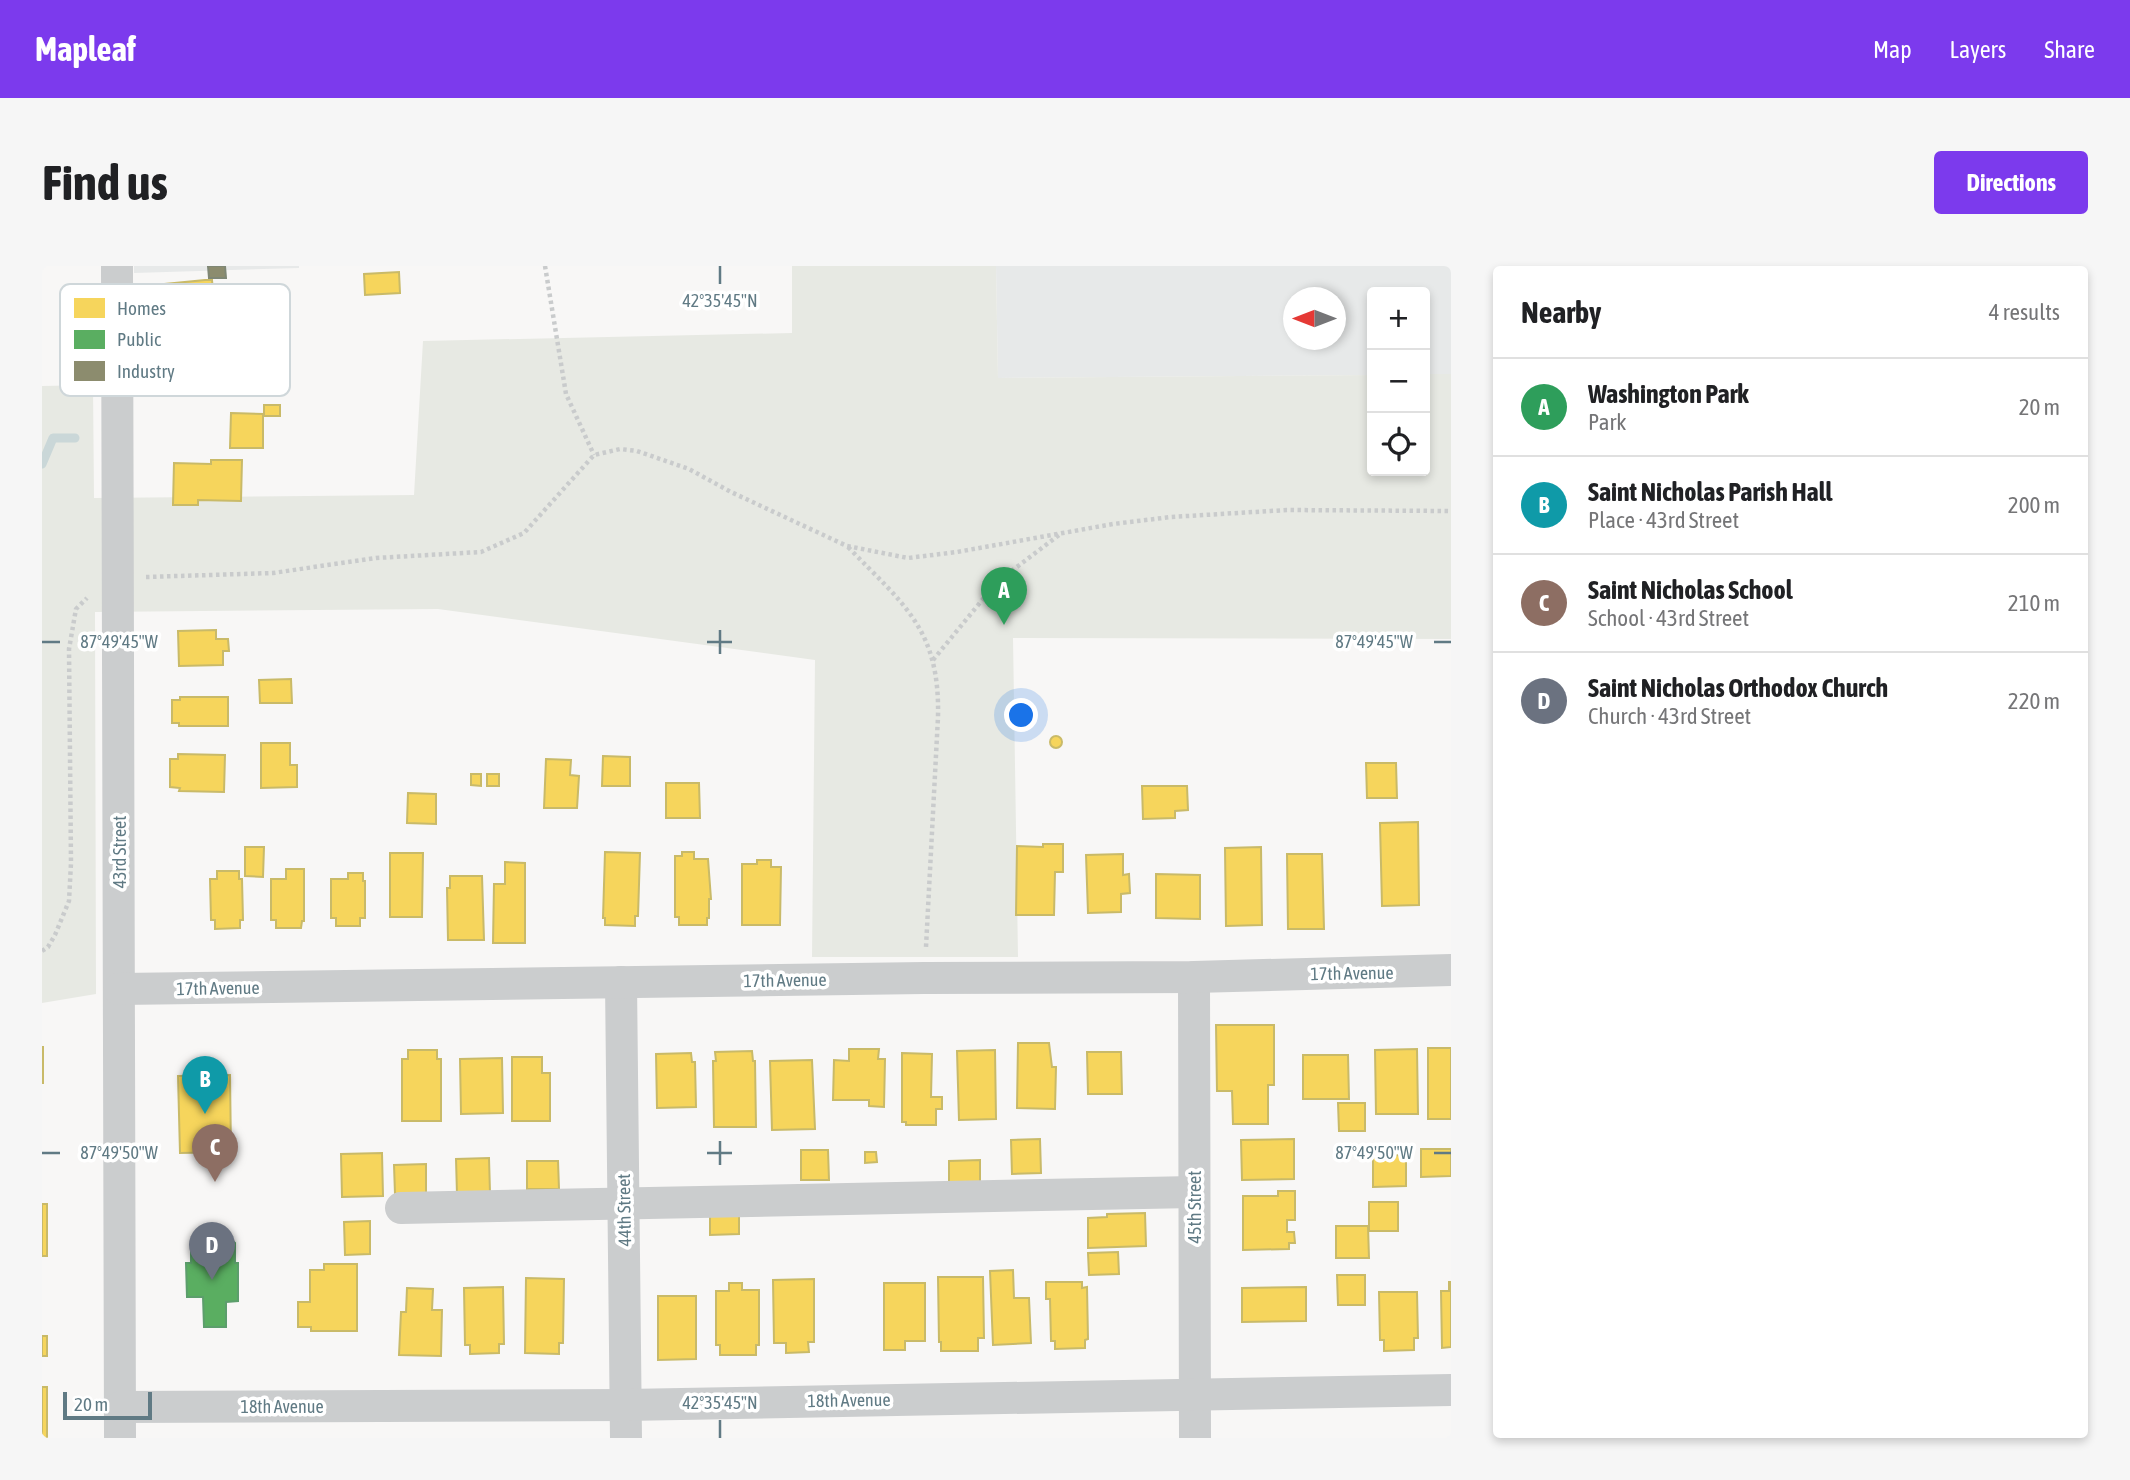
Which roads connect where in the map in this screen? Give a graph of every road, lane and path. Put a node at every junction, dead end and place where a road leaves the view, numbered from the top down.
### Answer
1 (117, 266) edge
2 (545, 266) edge
3 (117, 284) edge
4 (118, 396) edge
5 (594, 455) junction
6 (1451, 511) edge
7 (1059, 534) junction
8 (847, 546) junction
9 (119, 578) junction
10 (933, 660) junction
11 (42, 951) edge
12 (1451, 971) edge
13 (1194, 977) junction
14 (924, 978) junction
15 (621, 982) junction
16 (119, 989) junction
17 (1194, 1192) junction
18 (624, 1202) junction
19 (401, 1208) dead end
20 (1451, 1390) edge
21 (1194, 1394) junction
22 (626, 1405) junction
23 (121, 1423) edge
24 (626, 1438) edge
25 (1195, 1438) edge

1 - 3 street, 43rd Street
2 - 5 path
4 - 9 street, 43rd Street
5 - 8 path
5 - 9 path
6 - 7 path
7 - 8 path
7 - 10 path
8 - 10 path
9 - 11 path
9 - 16 street, 43rd Street
10 - 14 path
12 - 13 street, 17th Avenue
13 - 14 street, 17th Avenue
13 - 17 street, 45th Street
14 - 15 street, 17th Avenue
15 - 16 street, 17th Avenue
15 - 18 street, 44th Street
16 - 23 street, 43rd Street
17 - 18 street
17 - 21 street, 45th Street
18 - 19 street
18 - 22 street, 44th Street
20 - 21 street, 18th Avenue
21 - 22 street, 18th Avenue
21 - 25 street, 45th Street
22 - 23 street, 18th Avenue
22 - 24 street, 44th Street

